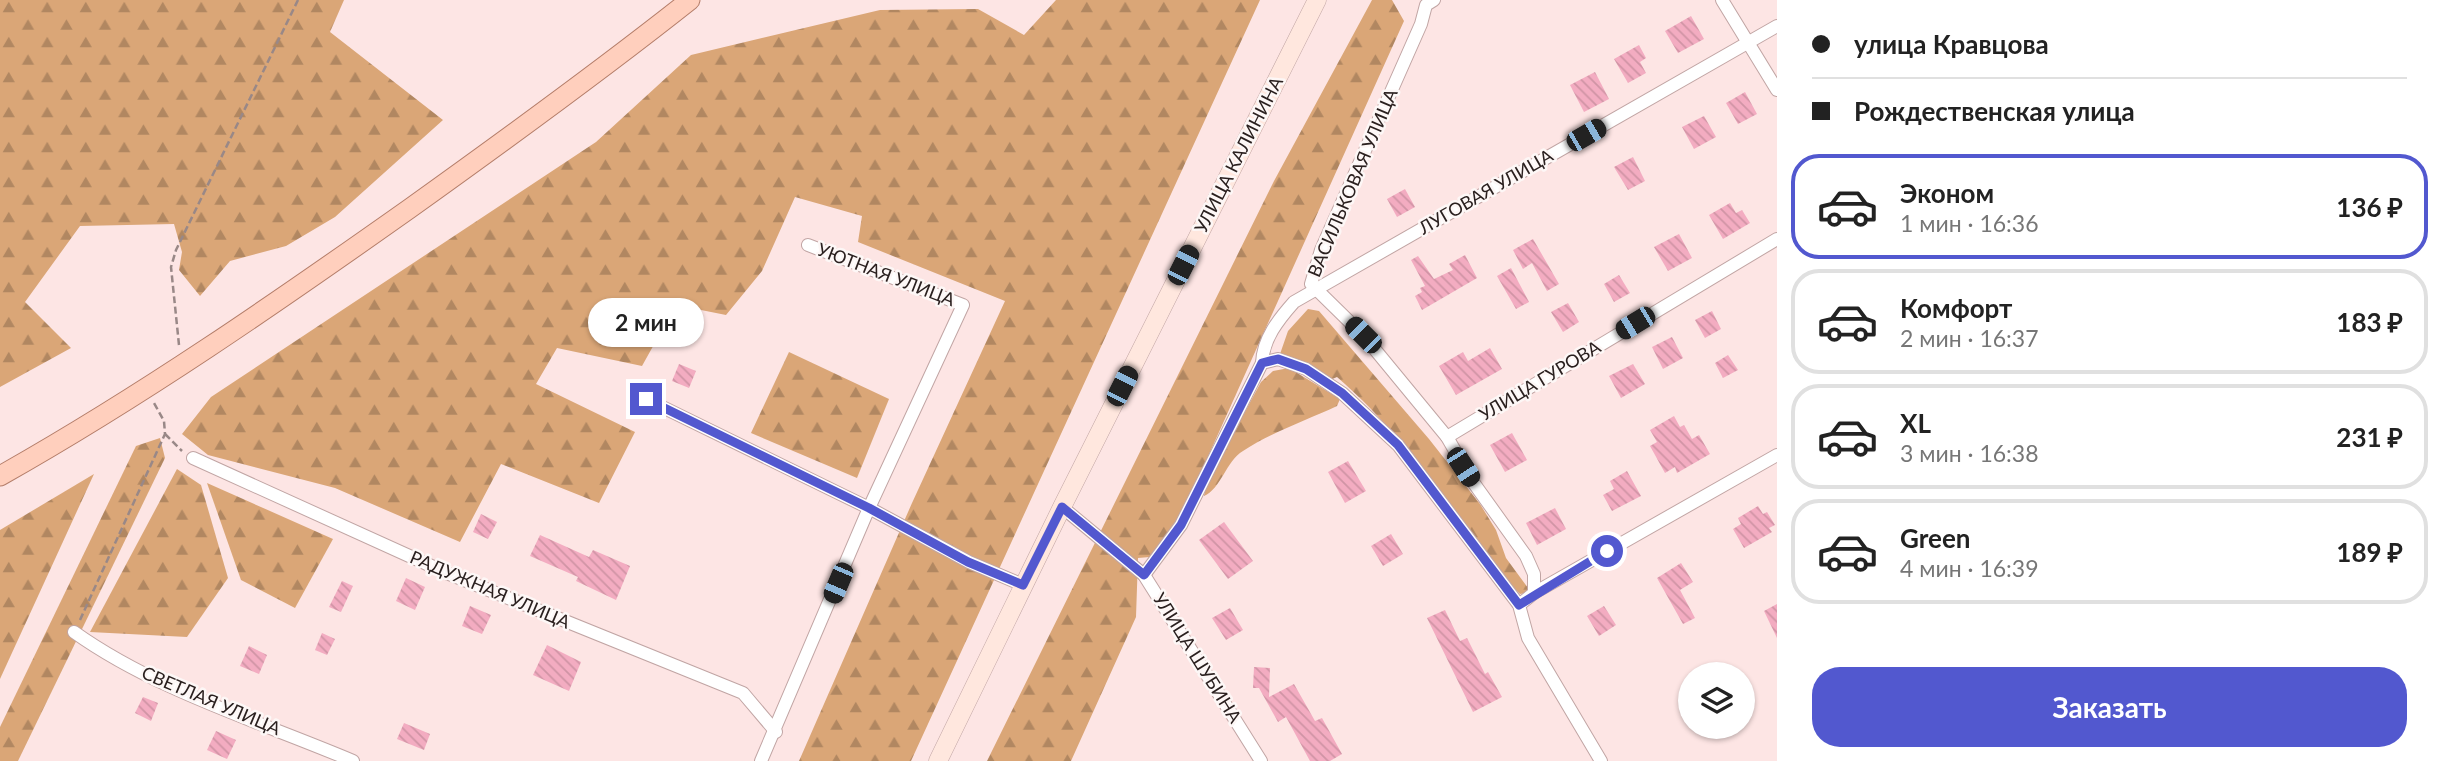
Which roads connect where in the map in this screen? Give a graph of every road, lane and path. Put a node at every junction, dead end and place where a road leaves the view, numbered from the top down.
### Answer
1 (298, 0) edge
2 (690, 0) edge
3 (1317, 0) edge
4 (1722, 0) edge
5 (1427, 2) edge
6 (1777, 26) edge
7 (1747, 44) junction
8 (1777, 90) edge
9 (1777, 239) edge
10 (808, 244) dead end
11 (1314, 290) junction
12 (1262, 363) junction
13 (181, 366) junction
14 (142, 392) junction
15 (646, 399) dead end
16 (166, 433) junction
17 (1447, 437) junction
18 (1777, 455) edge
19 (193, 458) joint
20 (0, 476) edge
21 (1062, 507) junction
22 (869, 508) junction
23 (1144, 575) junction
24 (1023, 585) junction
25 (1534, 593) junction
26 (1519, 605) junction
27 (74, 632) joint
28 (776, 732) junction
29 (353, 761) edge
30 (761, 761) edge
31 (938, 761) edge
32 (1261, 761) edge
33 (1601, 761) edge

1 - 13 path
2 - 13 main road
3 - 21 main road, УЛИЦА КАЛИНИНА
4 - 7 street
5 - 11 street, ВАСИЛЬКОВАЯ УЛИЦА
6 - 7 street, ЛУГОВАЯ УЛИЦА
7 - 8 street
7 - 11 street, ЛУГОВАЯ УЛИЦА
9 - 17 street, УЛИЦА ГУРОВА
10 - 22 street, УЮТНАЯ УЛИЦА
11 - 12 street, ЛУГОВАЯ УЛИЦА
11 - 17 street, ВАСИЛЬКОВАЯ УЛИЦА
12 - 23 street, ЛУГОВАЯ УЛИЦА
12 - 26 street
13 - 14 main road
14 - 16 path
14 - 20 main road
15 - 22 street
16 - 19 path
16 - 27 path
17 - 25 street, ВАСИЛЬКОВАЯ УЛИЦА
18 - 25 street
19 - 28 street, РАДУЖНАЯ УЛИЦА
21 - 23 street, УЛИЦА ШУБИНА
21 - 24 main road, УЛИЦА КАЛИНИНА
22 - 24 street
22 - 28 street
23 - 32 street, УЛИЦА ШУБИНА
24 - 31 main road, УЛИЦА КАЛИНИНА
25 - 26 street
26 - 33 street
27 - 29 street, СВЕТЛАЯ УЛИЦА
28 - 30 street

